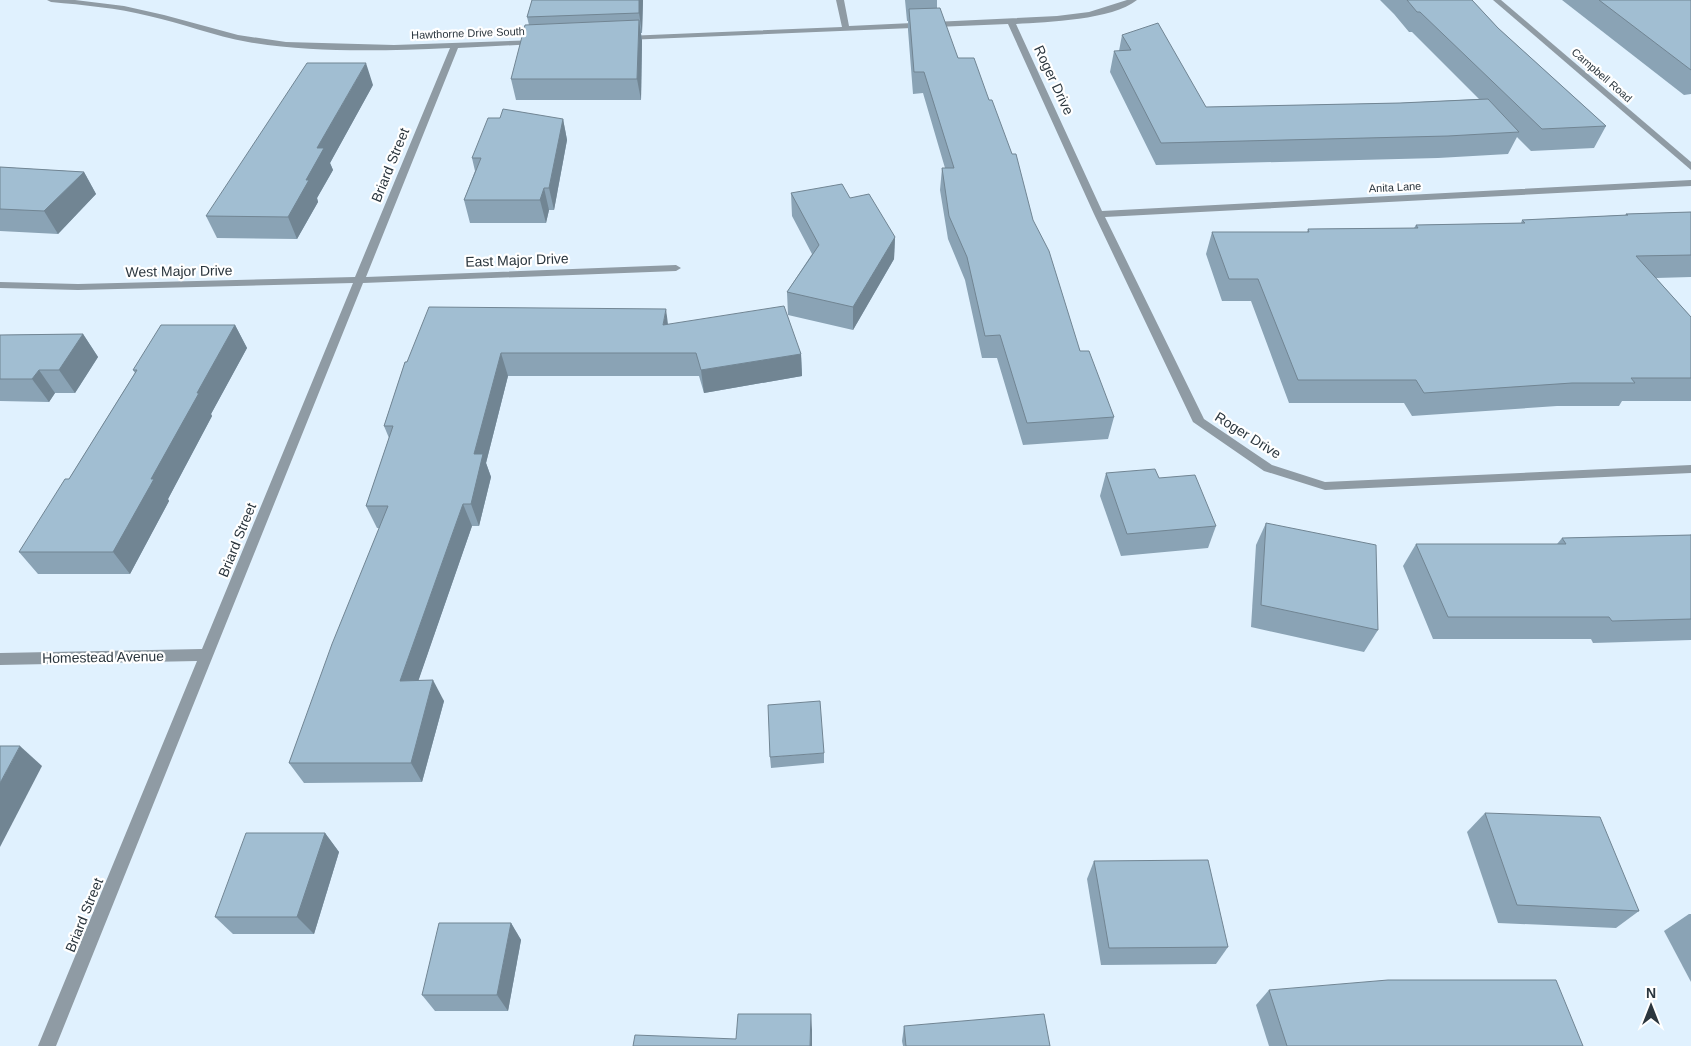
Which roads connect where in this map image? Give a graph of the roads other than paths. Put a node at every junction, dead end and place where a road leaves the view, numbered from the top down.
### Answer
1 (51, 0) edge
2 (840, 0) edge
3 (1133, 0) edge
4 (1498, 0) edge
5 (1011, 22) junction
6 (846, 29) junction
7 (621, 38) edge
8 (543, 42) edge
9 (455, 45) junction
10 (1691, 167) edge
11 (1691, 183) edge
12 (1099, 214) junction
13 (676, 268) dead end
14 (359, 280) junction
15 (0, 285) edge
16 (1691, 469) edge
17 (206, 655) junction
18 (0, 659) edge
19 (47, 1046) edge

1 - 9 street, Hawthorne Drive South
2 - 6 street
3 - 5 street
4 - 10 street, Campbell Road
5 - 6 street
5 - 12 street, Roger Drive
6 - 7 street
8 - 9 street, Hawthorne Drive South
9 - 14 street, Briard Street
11 - 12 street, Anita Lane
12 - 16 street, Roger Drive
13 - 14 street, East Major Drive
14 - 15 street, West Major Drive
14 - 17 street, Briard Street
17 - 18 street, Homestead Avenue
17 - 19 street, Briard Street

